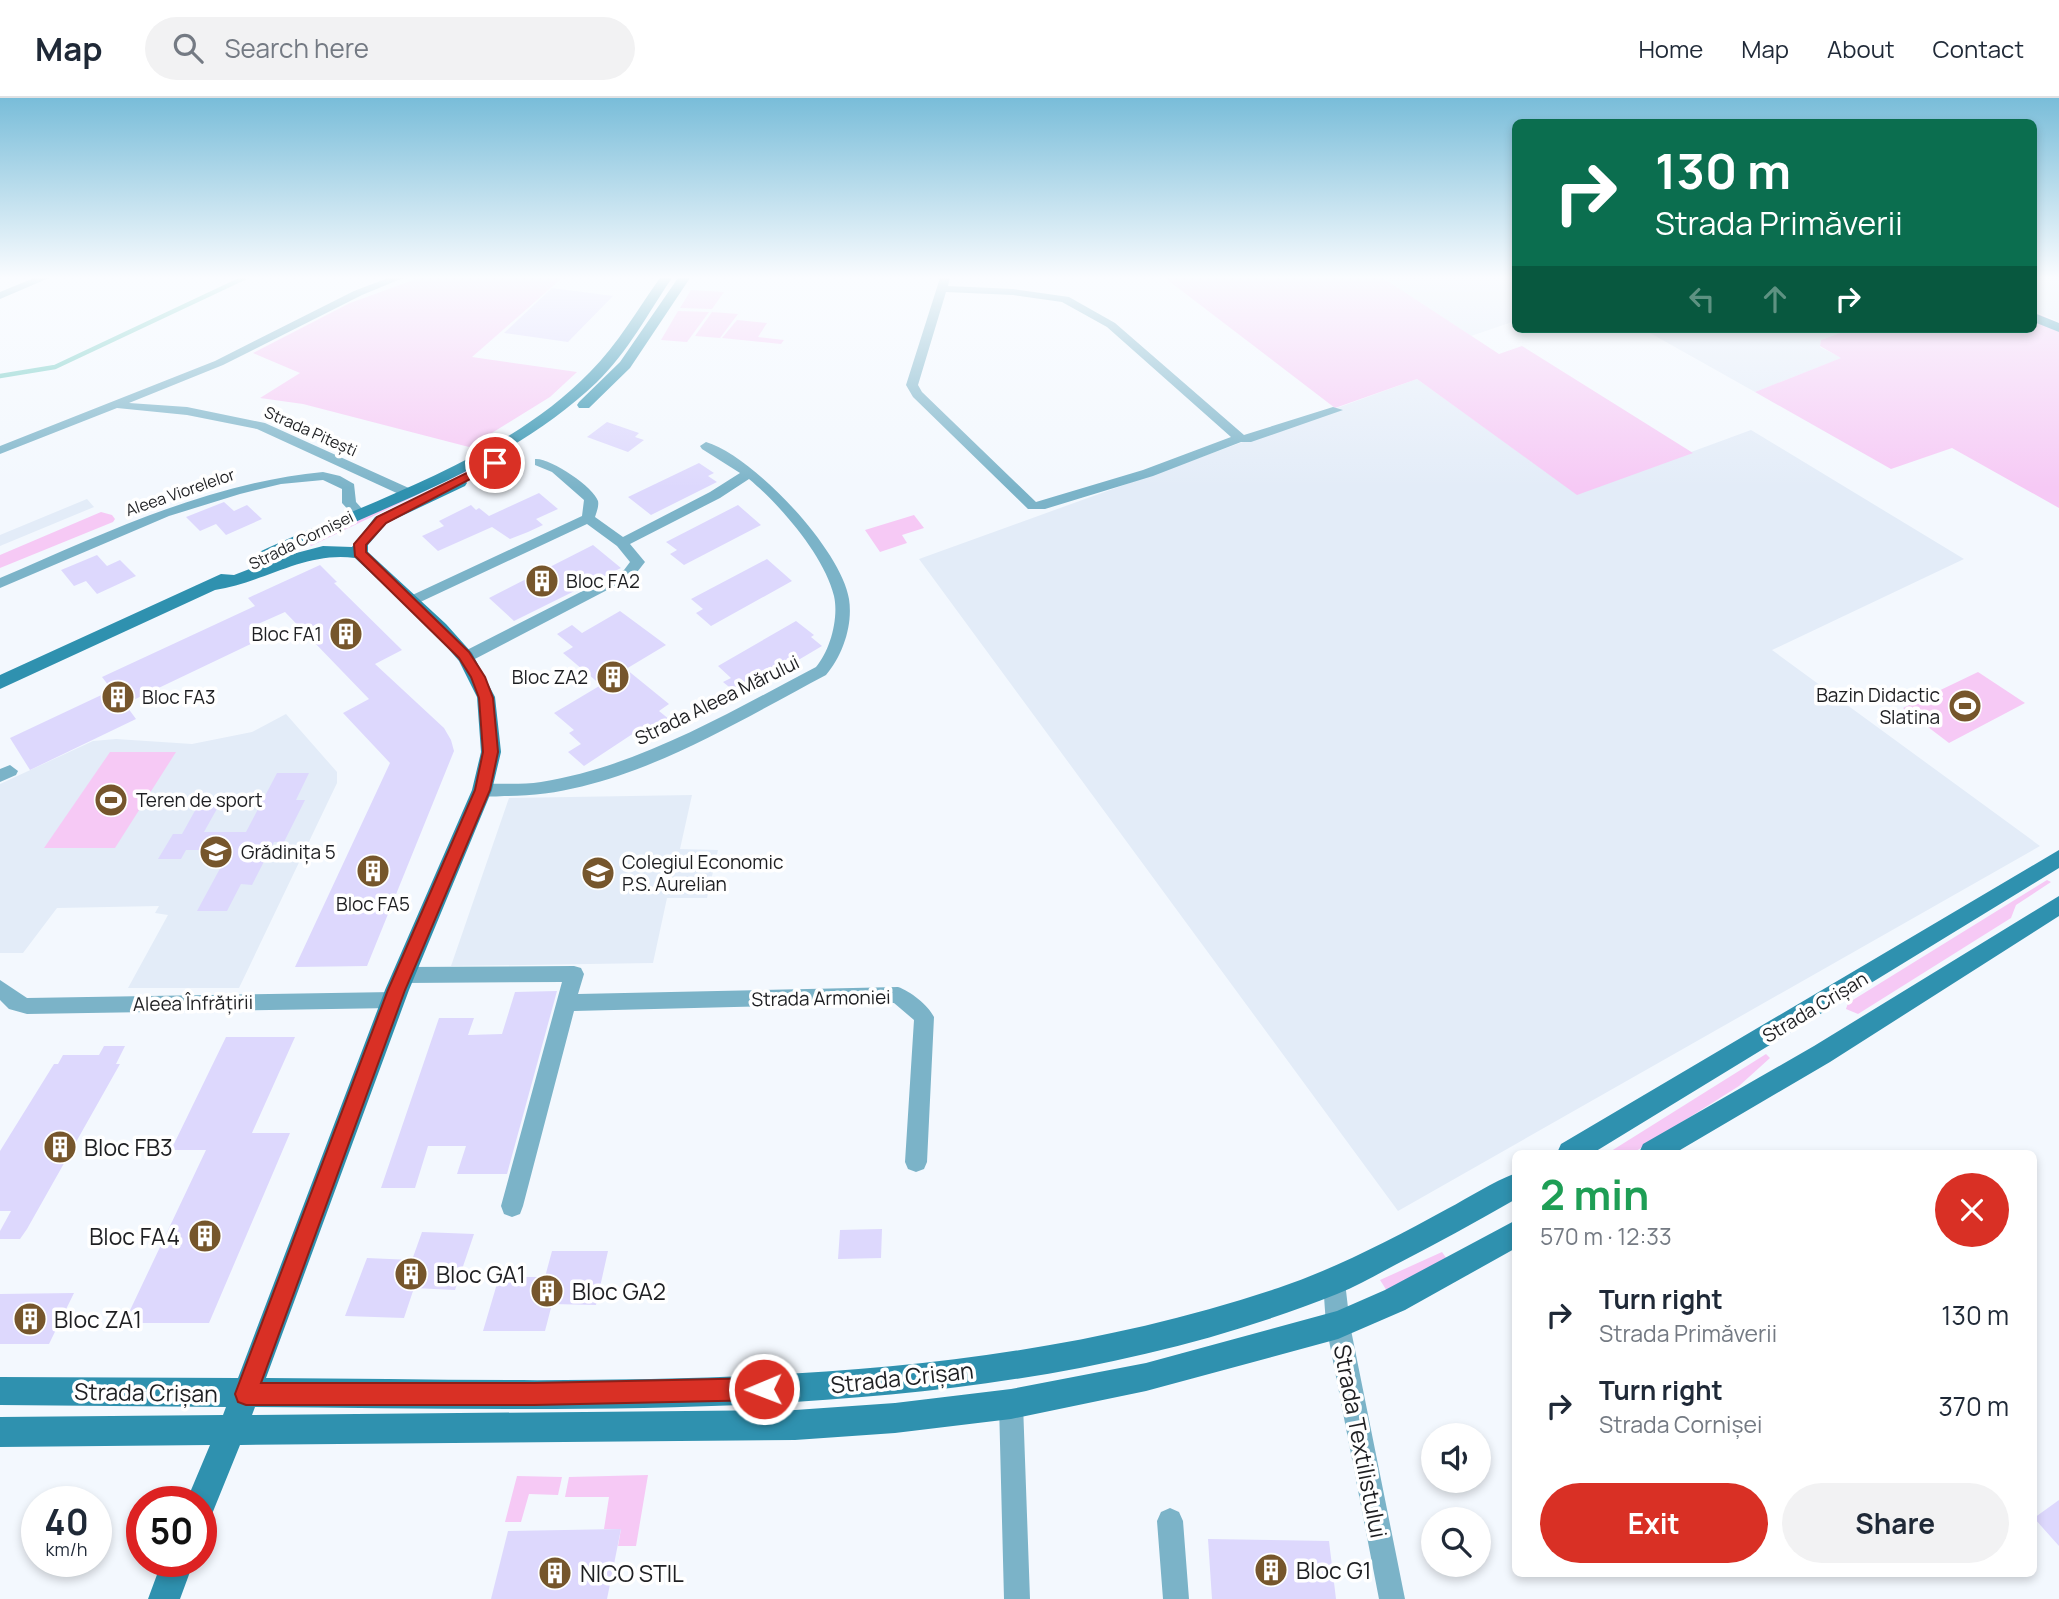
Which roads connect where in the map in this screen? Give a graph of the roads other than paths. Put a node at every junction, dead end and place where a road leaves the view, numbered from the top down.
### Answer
1 (247, 348) edge
2 (615, 348) edge
3 (636, 348) edge
4 (923, 348) edge
5 (1137, 348) edge
6 (115, 406) junction
7 (1337, 410) dead end
8 (551, 412) junction
9 (567, 418) junction
10 (1240, 438) junction
11 (706, 446) dead end
12 (0, 450) edge
13 (488, 459) junction
14 (540, 462) dead end
15 (749, 473) junction
16 (406, 492) junction
17 (358, 512) junction
18 (588, 518) junction
19 (622, 542) junction
20 (360, 553) junction
21 (0, 583) edge
22 (216, 585) junction
23 (411, 601) junction
24 (466, 657) junction
25 (0, 683) edge
26 (482, 790) junction
27 (2059, 858) edge
28 (2059, 905) edge
29 (404, 975) junction
30 (0, 988) edge
31 (393, 1000) junction
32 (566, 1003) junction
33 (1575, 1150) edge
34 (1657, 1150) edge
35 (916, 1162) dead end
36 (1512, 1187) edge
37 (512, 1206) dead end
38 (1512, 1235) edge
39 (1334, 1282) junction
40 (1338, 1325) junction
41 (0, 1391) edge
42 (246, 1394) junction
43 (1011, 1404) junction
44 (232, 1430) junction
45 (0, 1432) edge
46 (208, 1486) edge
47 (1170, 1521) dead end
48 (172, 1577) edge
49 (164, 1599) edge
50 (1017, 1599) edge
51 (1176, 1599) edge
52 (1392, 1599) edge

1 - 6 street, Strada Pitești
2 - 8 main road, Strada Cornișei
3 - 9 main road, Strada Cornișei
4 - 10 street
5 - 10 street
6 - 12 street, Strada Pitești
6 - 16 street, Strada Pitești
7 - 10 street
8 - 9 main road
8 - 13 main road, Strada Cornișei
9 - 13 main road, Strada Cornișei
11 - 15 street, Strada Aleea Mărului
13 - 16 main road, Strada Cornișei
13 - 20 main road, Strada Cornișei
14 - 18 street
15 - 19 street
15 - 26 street, Strada Aleea Mărului
16 - 17 main road, Strada Cornișei
17 - 21 street, Aleea Viorelelor
17 - 22 main road, Strada Cornișei
18 - 19 street
18 - 23 street
19 - 24 street
20 - 22 main road
20 - 23 main road
22 - 25 main road, Strada Cornișei
23 - 24 main road
24 - 26 main road
26 - 29 main road
27 - 33 main road, Strada Crișan
28 - 34 main road
29 - 31 main road
29 - 32 street
30 - 31 street, Aleea Înfrățirii
31 - 42 main road
32 - 35 street, Strada Armoniei
32 - 37 street
36 - 39 main road, Strada Crișan
38 - 40 main road, Strada Crișan
39 - 40 street, Strada Textilistului
39 - 42 main road, Strada Crișan
40 - 43 main road, Strada Crișan
40 - 52 street, Strada Textilistului
41 - 42 main road, Strada Crișan
42 - 44 main road
43 - 44 main road, Strada Crișan
43 - 50 street
44 - 45 main road, Strada Crișan
44 - 46 main road
47 - 51 street
48 - 49 main road

